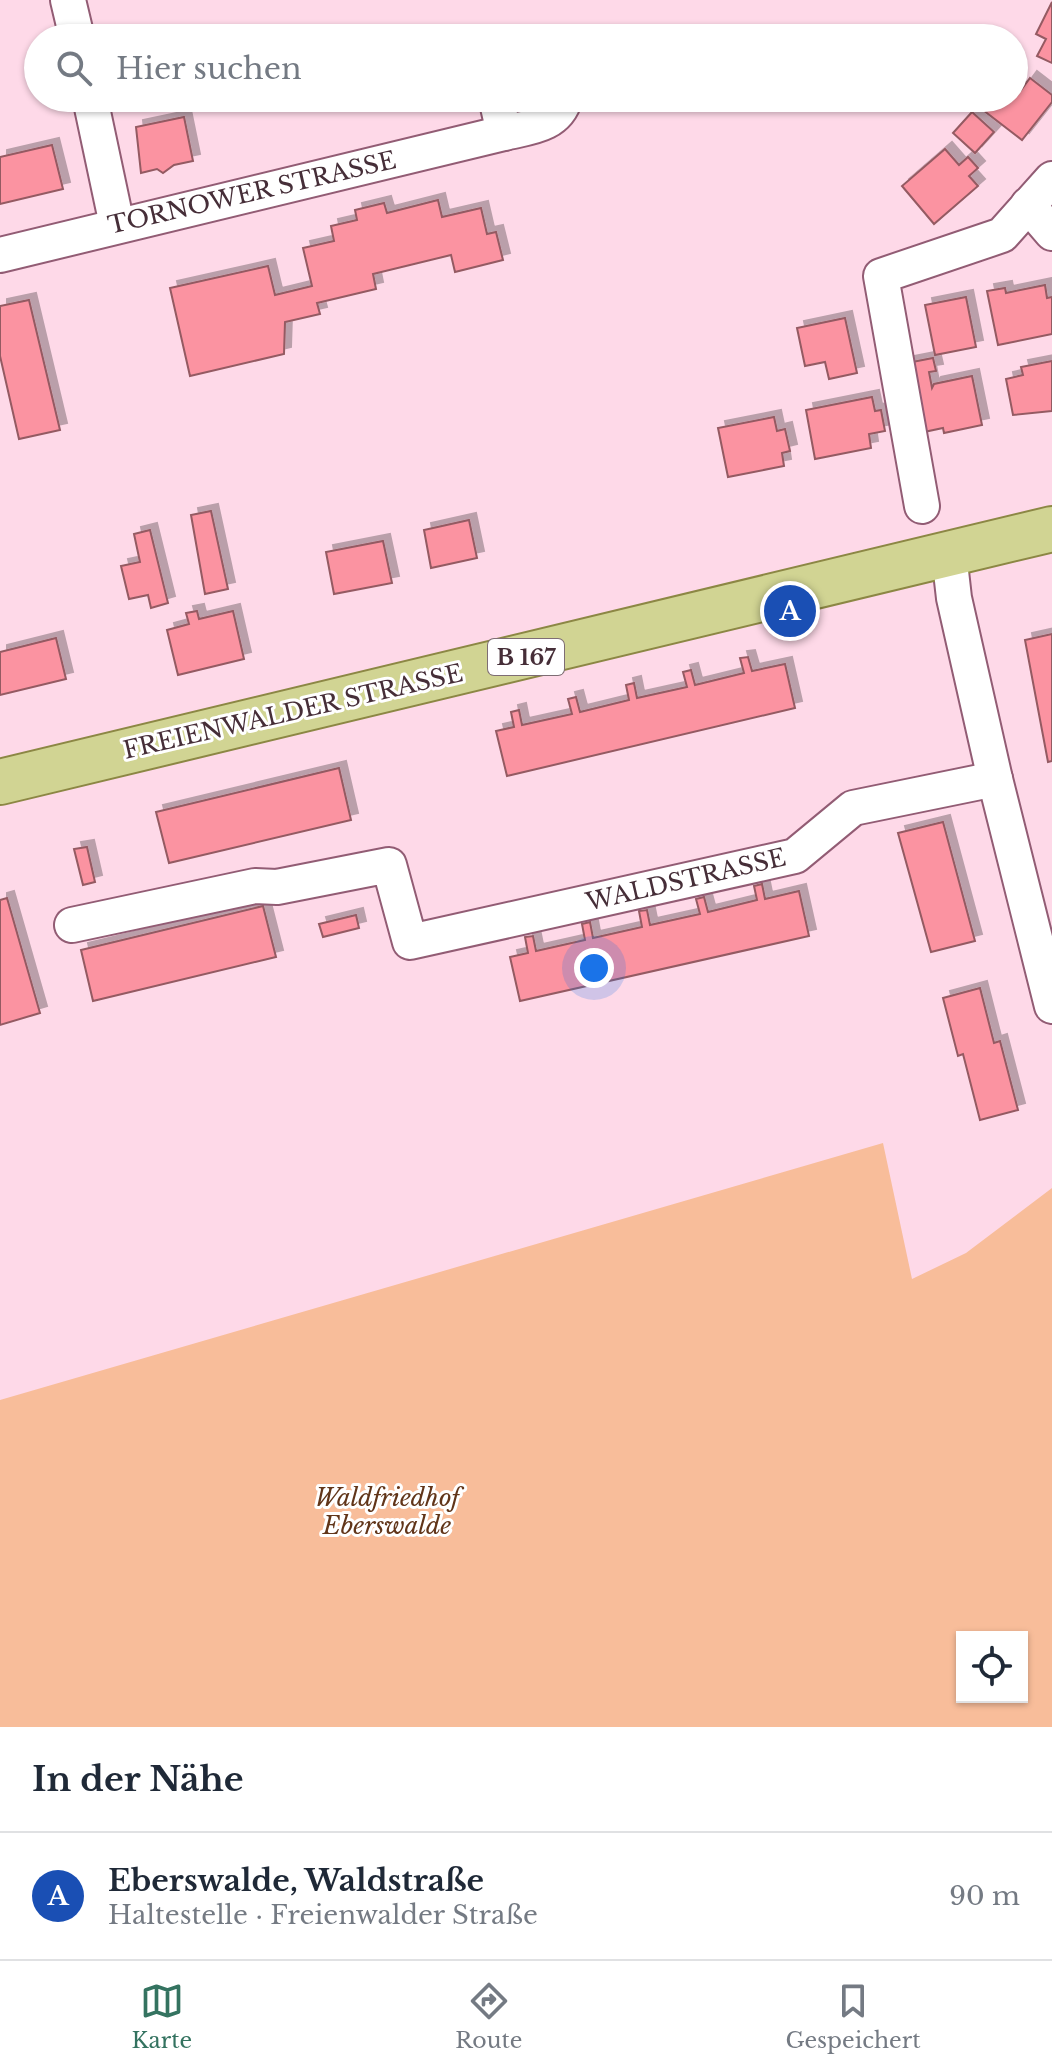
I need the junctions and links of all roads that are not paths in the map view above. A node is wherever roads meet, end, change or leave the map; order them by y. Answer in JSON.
{"nodes":[{"id":1,"x":68,"y":0,"type":"edge"},
{"id":2,"x":74,"y":24,"type":"edge"},
{"id":3,"x":93,"y":112,"type":"edge"},
{"id":4,"x":499,"y":112,"type":"edge"},
{"id":5,"x":558,"y":112,"type":"edge"},
{"id":6,"x":504,"y":133,"type":"junction"},
{"id":7,"x":1052,"y":179,"type":"edge"},
{"id":8,"x":1028,"y":205,"type":"junction"},
{"id":9,"x":117,"y":225,"type":"junction"},
{"id":10,"x":1052,"y":233,"type":"edge"},
{"id":11,"x":0,"y":255,"type":"edge"},
{"id":12,"x":922,"y":506,"type":"dead end"},
{"id":13,"x":1052,"y":529,"type":"edge"},
{"id":14,"x":949,"y":554,"type":"junction"},
{"id":15,"x":995,"y":779,"type":"junction"},
{"id":16,"x":0,"y":782,"type":"edge"},
{"id":17,"x":72,"y":925,"type":"dead end"},
{"id":18,"x":1052,"y":1006,"type":"edge"}],
"edges":[{"from":1,"to":2,"type":"street"},
{"from":3,"to":9,"type":"street"},
{"from":4,"to":6,"type":"street"},
{"from":5,"to":6,"type":"street","name":"TORNOWER STRASSE"},
{"from":6,"to":9,"type":"street","name":"TORNOWER STRASSE"},
{"from":7,"to":8,"type":"street"},
{"from":8,"to":10,"type":"street"},
{"from":8,"to":12,"type":"street"},
{"from":9,"to":11,"type":"street","name":"TORNOWER STRASSE"},
{"from":13,"to":14,"type":"main road","name":"FREIENWALDER STRASSE","number":"B 167"},
{"from":14,"to":15,"type":"street"},
{"from":14,"to":16,"type":"main road","name":"FREIENWALDER STRASSE","number":"B 167"},
{"from":15,"to":17,"type":"street","name":"WALDSTRASSE"},
{"from":15,"to":18,"type":"street"}]}
